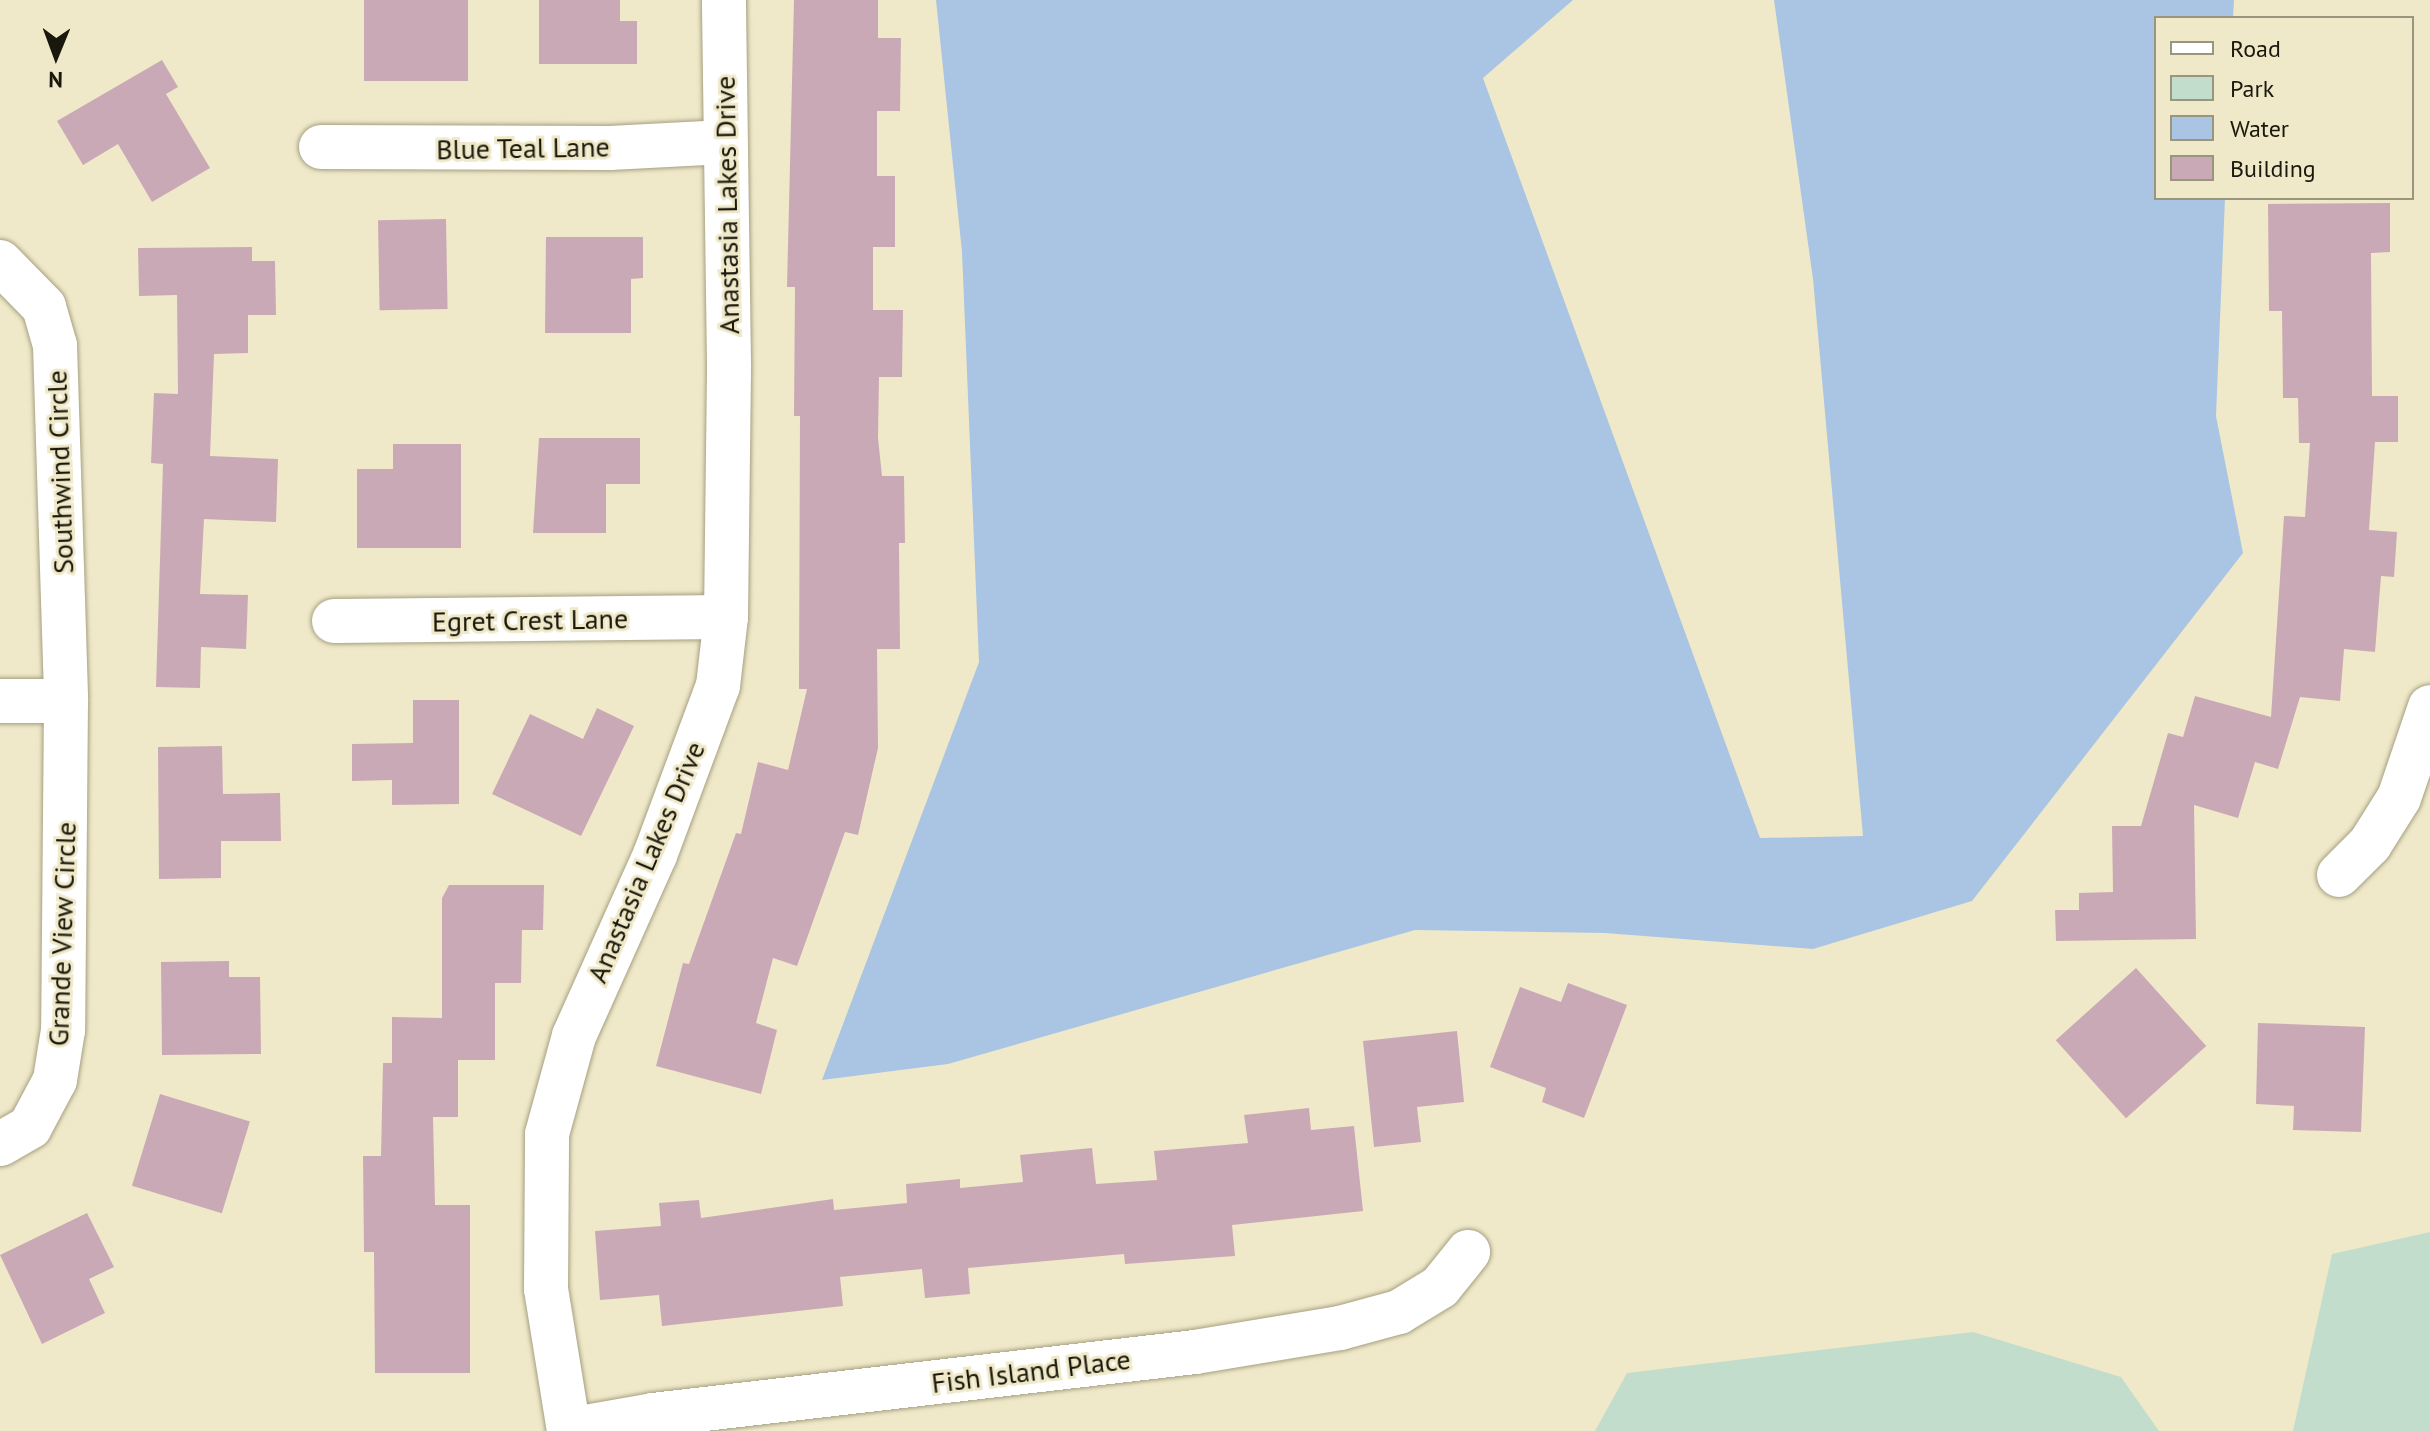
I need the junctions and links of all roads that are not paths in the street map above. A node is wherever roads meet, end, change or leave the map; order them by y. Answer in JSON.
{"nodes":[{"id":1,"x":724,"y":0,"type":"edge"},
{"id":2,"x":725,"y":142,"type":"junction"},
{"id":3,"x":321,"y":147,"type":"dead end"},
{"id":4,"x":0,"y":262,"type":"edge"},
{"id":5,"x":726,"y":617,"type":"junction"},
{"id":6,"x":334,"y":621,"type":"dead end"},
{"id":7,"x":0,"y":701,"type":"edge"},
{"id":8,"x":66,"y":701,"type":"junction"},
{"id":9,"x":2430,"y":707,"type":"edge"},
{"id":10,"x":2339,"y":875,"type":"dead end"},
{"id":11,"x":0,"y":1144,"type":"edge"},
{"id":12,"x":1468,"y":1252,"type":"dead end"},
{"id":13,"x":569,"y":1430,"type":"edge"}],
"edges":[{"from":1,"to":2,"type":"street","name":"Anastasia Lakes Drive"},
{"from":2,"to":3,"type":"street","name":"Blue Teal Lane"},
{"from":2,"to":5,"type":"street","name":"Anastasia Lakes Drive"},
{"from":4,"to":8,"type":"street","name":"Southwind Circle"},
{"from":5,"to":6,"type":"street","name":"Egret Crest Lane"},
{"from":5,"to":13,"type":"street","name":"Anastasia Lakes Drive"},
{"from":7,"to":8,"type":"street"},
{"from":8,"to":11,"type":"street","name":"Grande View Circle"},
{"from":9,"to":10,"type":"street"},
{"from":12,"to":13,"type":"street","name":"Fish Island Place"}]}
